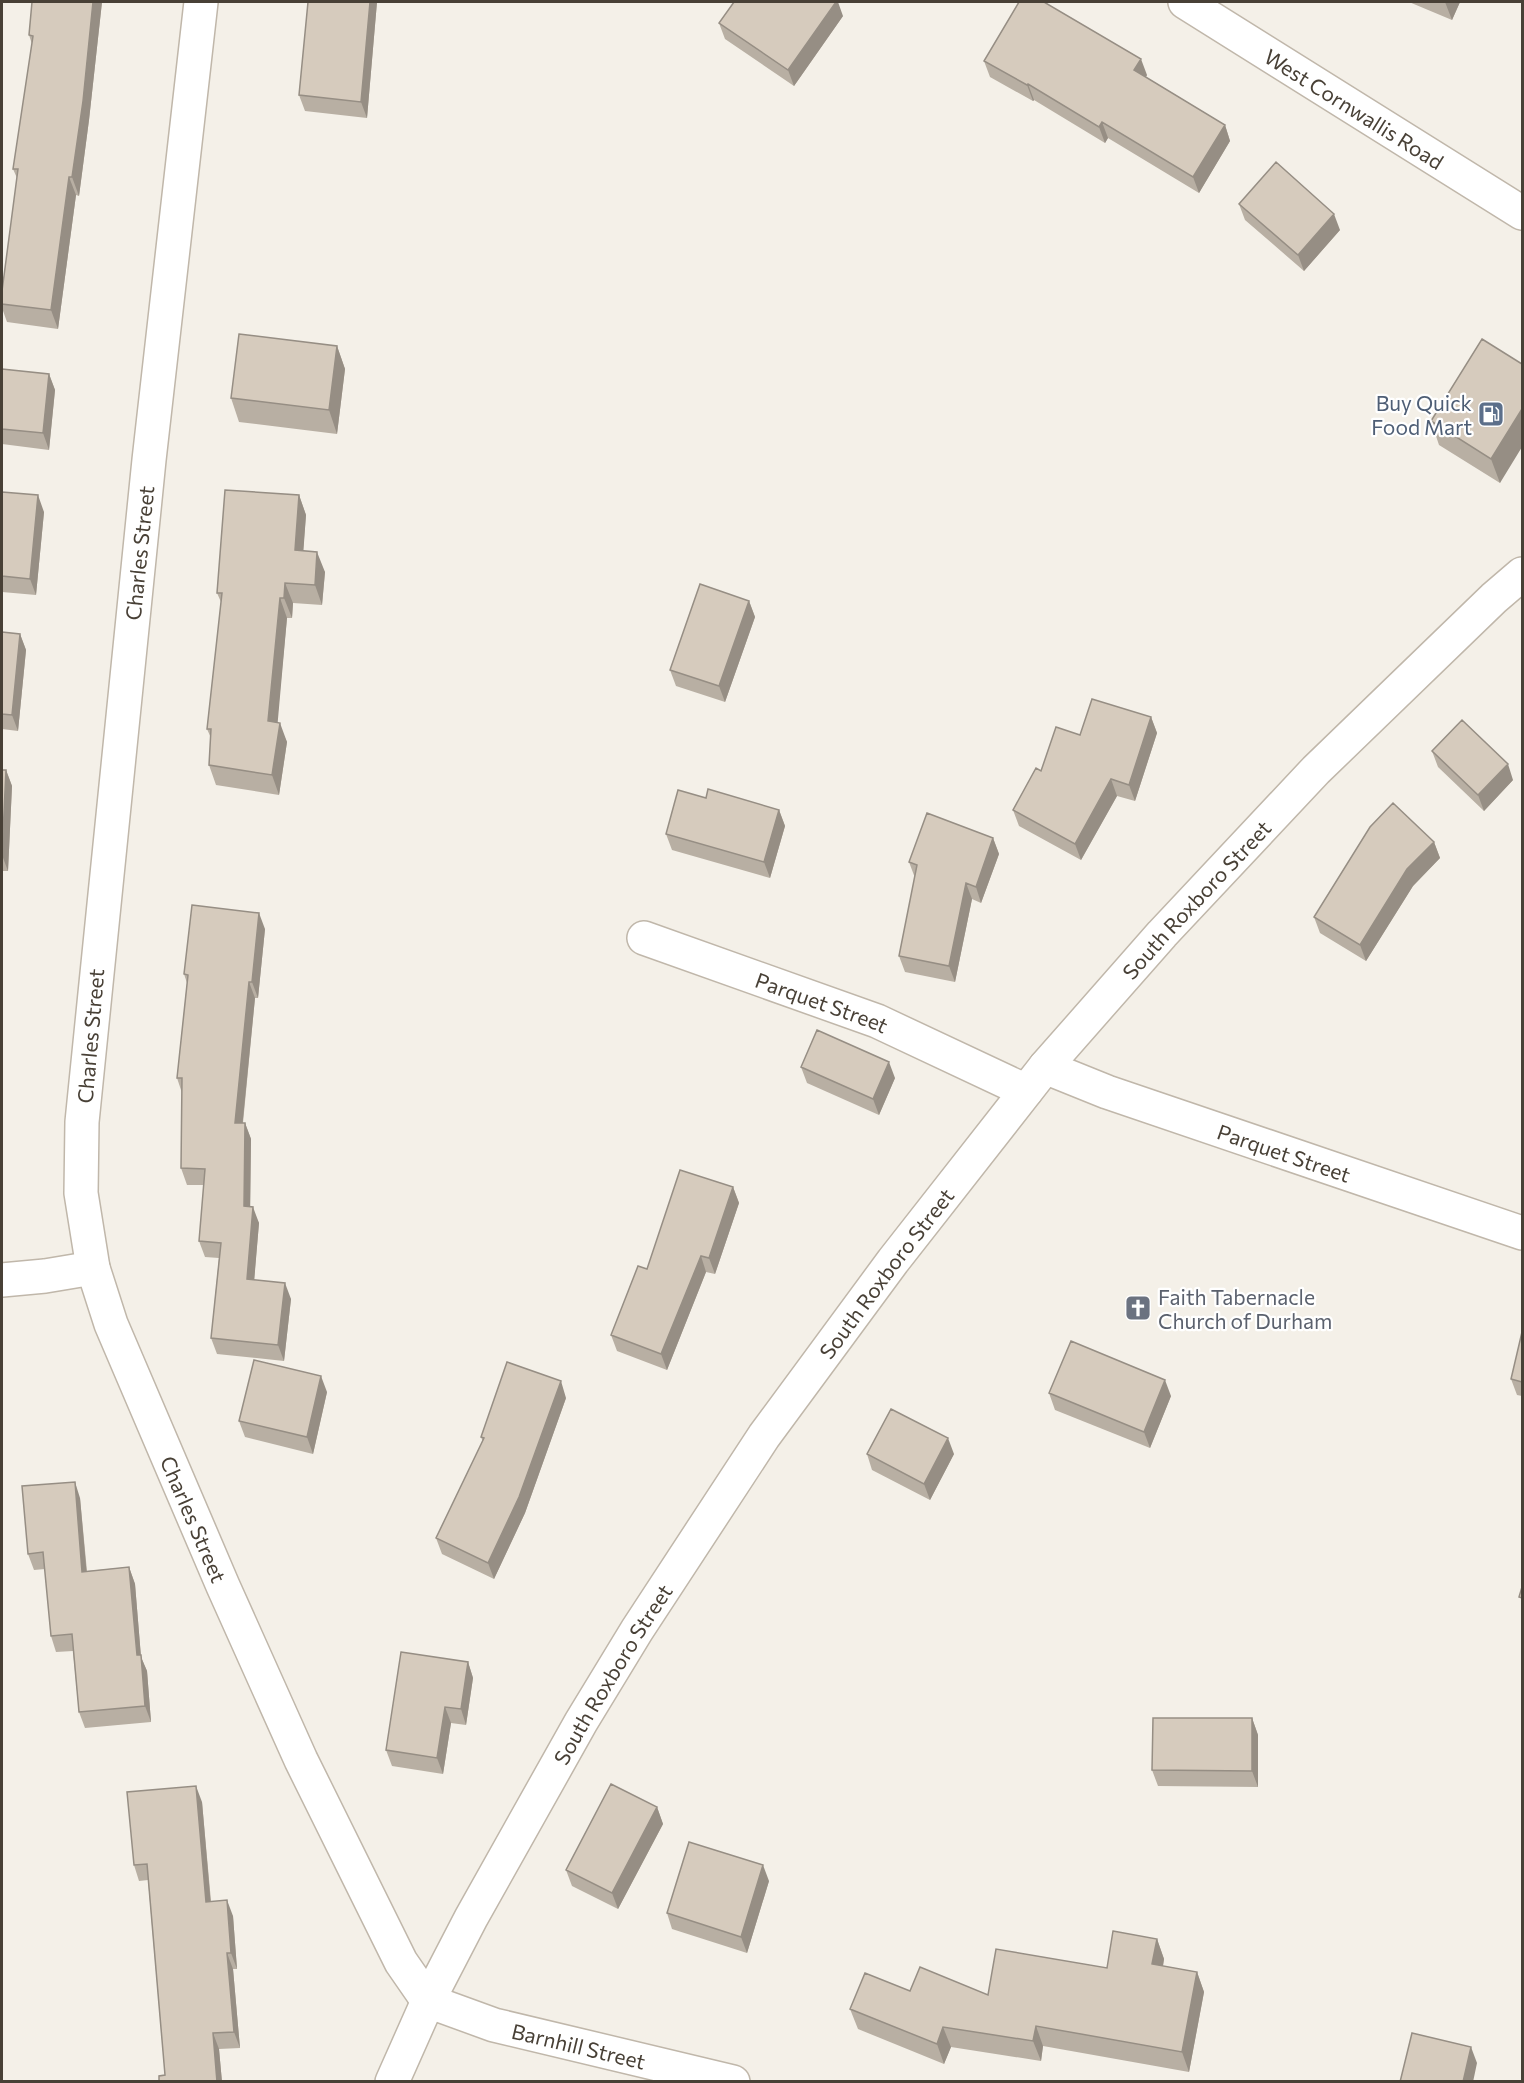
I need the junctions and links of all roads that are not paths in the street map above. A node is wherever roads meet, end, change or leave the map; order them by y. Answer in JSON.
{"nodes":[{"id":1,"x":201,"y":2,"type":"edge"},
{"id":2,"x":1185,"y":2,"type":"edge"},
{"id":3,"x":1522,"y":213,"type":"edge"},
{"id":4,"x":1522,"y":574,"type":"edge"},
{"id":5,"x":644,"y":938,"type":"dead end"},
{"id":6,"x":1036,"y":1079,"type":"junction"},
{"id":7,"x":1522,"y":1233,"type":"edge"},
{"id":8,"x":93,"y":1268,"type":"junction"},
{"id":9,"x":2,"y":1280,"type":"edge"},
{"id":10,"x":428,"y":2001,"type":"junction"},
{"id":11,"x":392,"y":2082,"type":"edge"},
{"id":12,"x":733,"y":2082,"type":"edge"}],
"edges":[{"from":1,"to":8,"type":"street","name":"Charles Street"},
{"from":2,"to":3,"type":"street","name":"West Cornwallis Road"},
{"from":4,"to":6,"type":"street","name":"South Roxboro Street"},
{"from":5,"to":6,"type":"street","name":"Parquet Street"},
{"from":6,"to":7,"type":"street","name":"Parquet Street"},
{"from":6,"to":10,"type":"street","name":"South Roxboro Street"},
{"from":8,"to":9,"type":"street"},
{"from":8,"to":10,"type":"street","name":"Charles Street"},
{"from":10,"to":11,"type":"street","name":"South Roxboro Street"},
{"from":10,"to":12,"type":"street","name":"Barnhill Street"}]}
